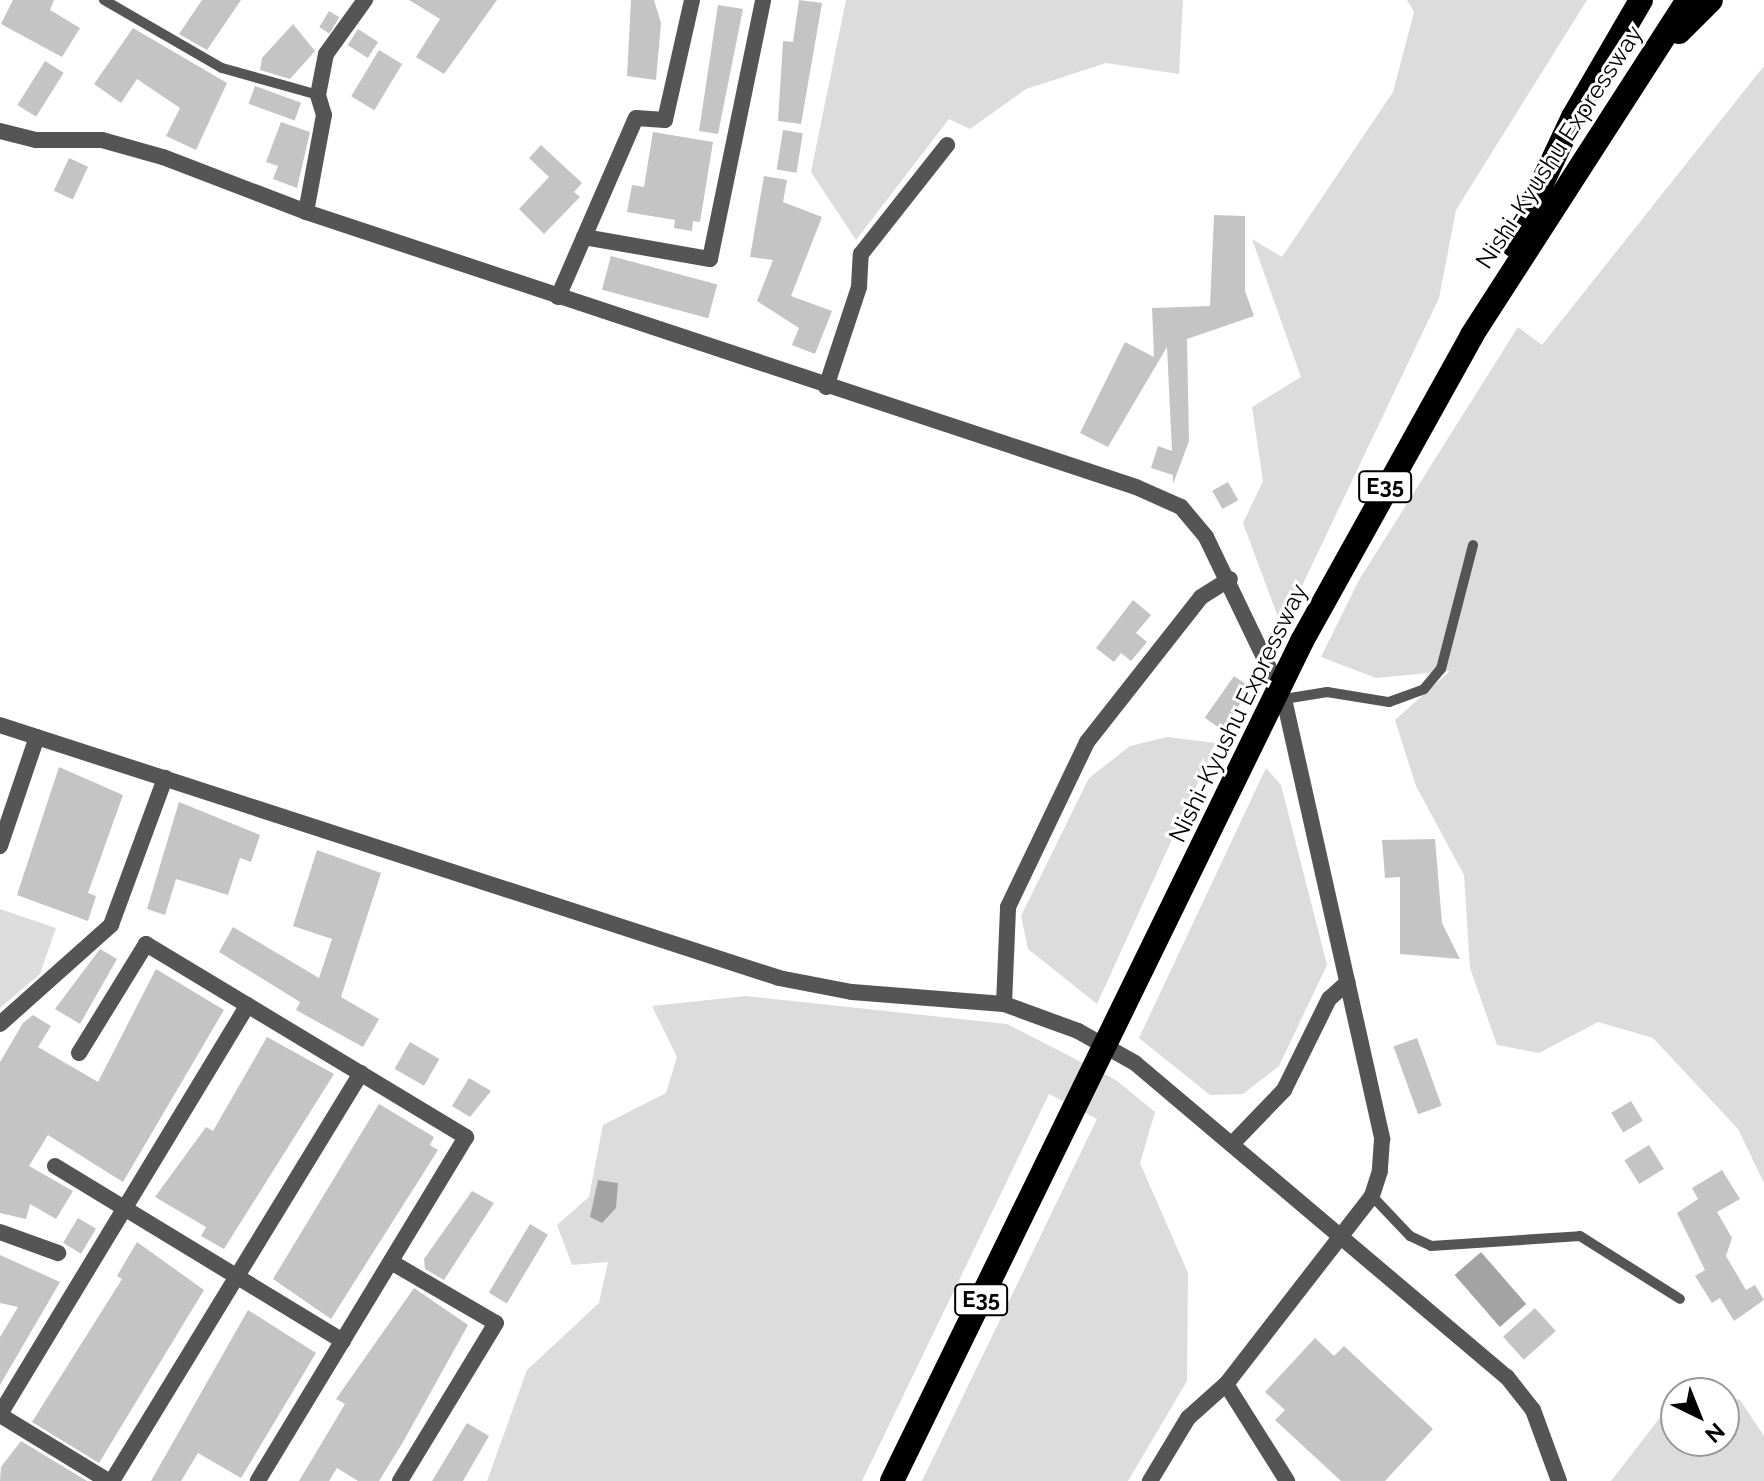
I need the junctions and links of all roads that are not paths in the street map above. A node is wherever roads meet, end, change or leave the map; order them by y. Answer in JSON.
{"nodes":[{"id":1,"x":104,"y":0,"type":"edge"},
{"id":2,"x":365,"y":0,"type":"edge"},
{"id":3,"x":692,"y":0,"type":"edge"},
{"id":4,"x":763,"y":0,"type":"edge"},
{"id":5,"x":1641,"y":0,"type":"edge"},
{"id":6,"x":1688,"y":0,"type":"edge"},
{"id":7,"x":1711,"y":0,"type":"edge"},
{"id":8,"x":1635,"y":77,"type":"junction"},
{"id":9,"x":318,"y":95,"type":"junction"},
{"id":10,"x":0,"y":131,"type":"edge"},
{"id":11,"x":947,"y":145,"type":"dead end"},
{"id":12,"x":306,"y":212,"type":"junction"},
{"id":13,"x":584,"y":237,"type":"junction"},
{"id":14,"x":558,"y":297,"type":"junction"},
{"id":15,"x":1472,"y":335,"type":"junction"},
{"id":16,"x":826,"y":387,"type":"junction"},
{"id":17,"x":1473,"y":545,"type":"dead end"},
{"id":18,"x":1230,"y":579,"type":"junction"},
{"id":19,"x":1284,"y":699,"type":"junction"},
{"id":20,"x":0,"y":725,"type":"edge"},
{"id":21,"x":37,"y":737,"type":"junction"},
{"id":22,"x":165,"y":778,"type":"junction"},
{"id":23,"x":0,"y":846,"type":"edge"},
{"id":24,"x":1348,"y":982,"type":"junction"},
{"id":25,"x":1004,"y":1004,"type":"junction"},
{"id":26,"x":248,"y":1005,"type":"junction"},
{"id":27,"x":0,"y":1024,"type":"edge"},
{"id":28,"x":79,"y":1053,"type":"dead end"},
{"id":29,"x":361,"y":1073,"type":"junction"},
{"id":30,"x":1233,"y":1143,"type":"junction"},
{"id":31,"x":55,"y":1166,"type":"dead end"},
{"id":32,"x":1372,"y":1196,"type":"junction"},
{"id":33,"x":125,"y":1209,"type":"junction"},
{"id":34,"x":0,"y":1232,"type":"edge"},
{"id":35,"x":1342,"y":1235,"type":"junction"},
{"id":36,"x":58,"y":1253,"type":"dead end"},
{"id":37,"x":391,"y":1262,"type":"junction"},
{"id":38,"x":237,"y":1277,"type":"junction"},
{"id":39,"x":1680,"y":1299,"type":"dead end"},
{"id":40,"x":343,"y":1341,"type":"junction"},
{"id":41,"x":1226,"y":1384,"type":"junction"},
{"id":42,"x":0,"y":1414,"type":"edge"},
{"id":43,"x":110,"y":1481,"type":"edge"},
{"id":44,"x":258,"y":1481,"type":"edge"},
{"id":45,"x":400,"y":1481,"type":"edge"},
{"id":46,"x":892,"y":1481,"type":"edge"},
{"id":47,"x":1150,"y":1481,"type":"edge"},
{"id":48,"x":1287,"y":1481,"type":"edge"},
{"id":49,"x":1559,"y":1481,"type":"edge"}],
"edges":[{"from":1,"to":9,"type":"lane"},
{"from":2,"to":9,"type":"street"},
{"from":3,"to":13,"type":"street"},
{"from":4,"to":13,"type":"street"},
{"from":5,"to":15,"type":"highway"},
{"from":6,"to":8,"type":"highway","name":"Nishi-Kyushu Expressway","number":"E35"},
{"from":7,"to":8,"type":"highway"},
{"from":8,"to":15,"type":"highway","name":"Nishi-Kyushu Expressway","number":"E35"},
{"from":9,"to":12,"type":"street"},
{"from":10,"to":12,"type":"street"},
{"from":11,"to":16,"type":"street"},
{"from":12,"to":14,"type":"street"},
{"from":13,"to":14,"type":"street"},
{"from":14,"to":16,"type":"street"},
{"from":15,"to":46,"type":"highway","name":"Nishi-Kyushu Expressway","number":"E35"},
{"from":16,"to":18,"type":"street"},
{"from":17,"to":19,"type":"lane"},
{"from":18,"to":19,"type":"street"},
{"from":18,"to":25,"type":"street"},
{"from":19,"to":24,"type":"street"},
{"from":20,"to":21,"type":"street"},
{"from":21,"to":22,"type":"street"},
{"from":21,"to":23,"type":"street"},
{"from":22,"to":25,"type":"street"},
{"from":22,"to":27,"type":"street"},
{"from":24,"to":30,"type":"street"},
{"from":24,"to":32,"type":"street"},
{"from":25,"to":30,"type":"street"},
{"from":26,"to":28,"type":"street"},
{"from":26,"to":29,"type":"street"},
{"from":26,"to":33,"type":"street"},
{"from":29,"to":37,"type":"street"},
{"from":29,"to":38,"type":"street"},
{"from":30,"to":35,"type":"street"},
{"from":31,"to":33,"type":"street"},
{"from":32,"to":35,"type":"street"},
{"from":32,"to":39,"type":"lane"},
{"from":33,"to":38,"type":"street"},
{"from":33,"to":42,"type":"street"},
{"from":34,"to":36,"type":"street"},
{"from":35,"to":41,"type":"street"},
{"from":35,"to":49,"type":"street"},
{"from":37,"to":40,"type":"street"},
{"from":37,"to":45,"type":"street"},
{"from":38,"to":40,"type":"street"},
{"from":38,"to":43,"type":"street"},
{"from":40,"to":44,"type":"street"},
{"from":41,"to":47,"type":"street"},
{"from":41,"to":48,"type":"street"},
{"from":42,"to":43,"type":"street"}]}
